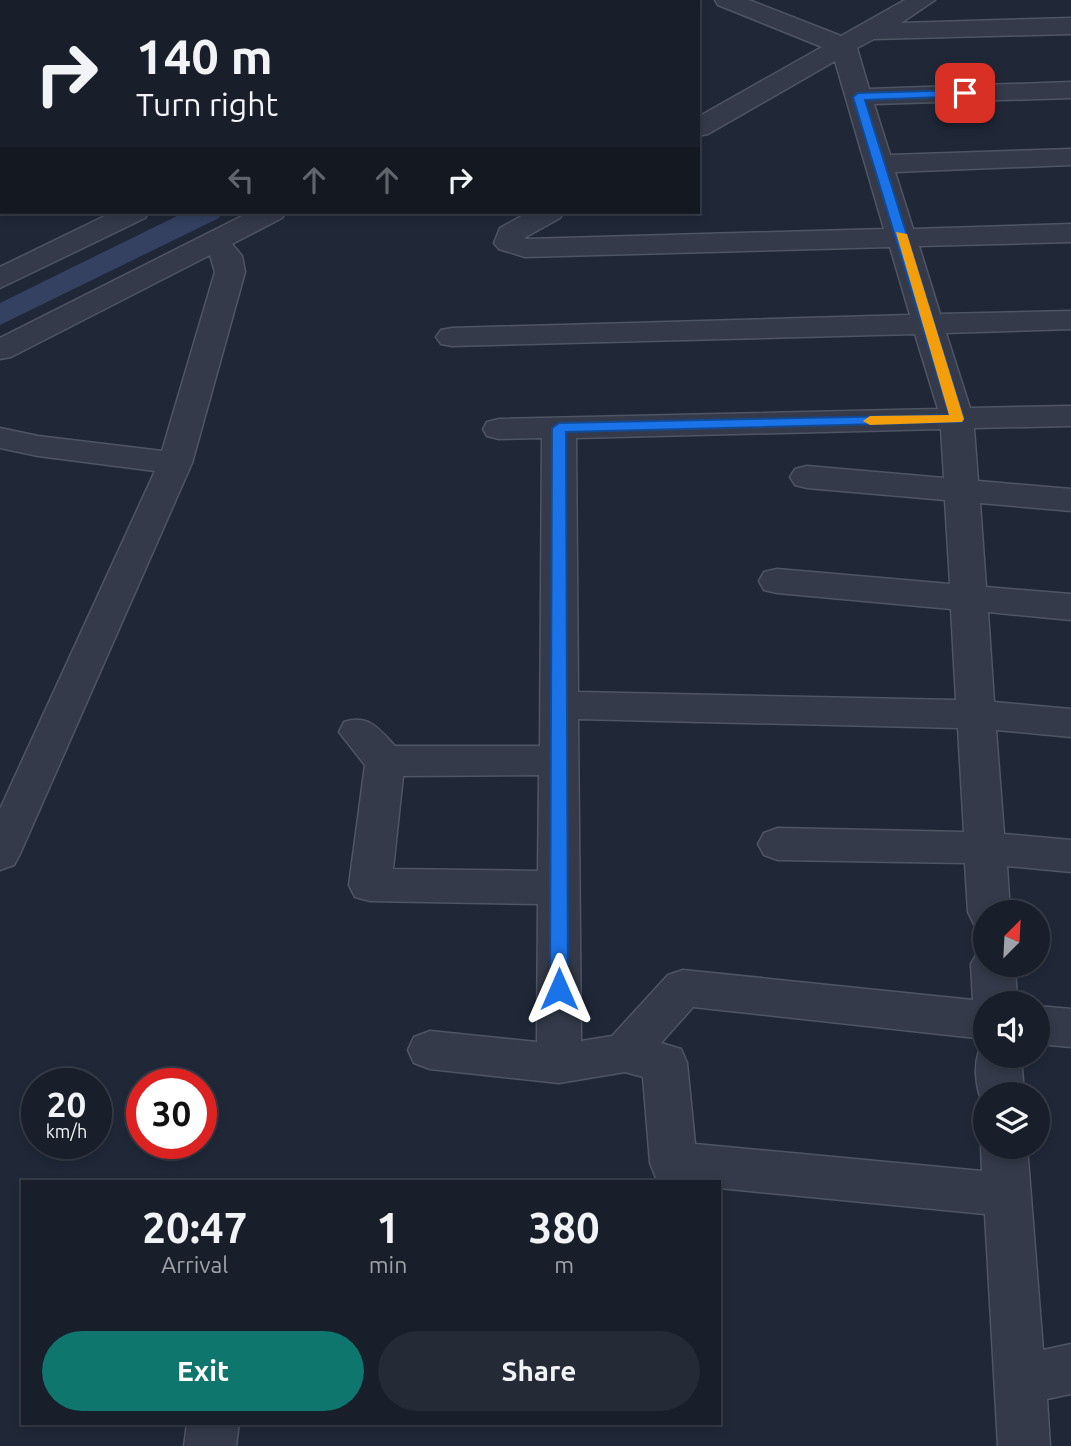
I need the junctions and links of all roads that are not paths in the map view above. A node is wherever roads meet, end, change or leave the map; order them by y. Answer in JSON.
{"nodes":[{"id":1,"x":727,"y":0,"type":"edge"},
{"id":2,"x":923,"y":0,"type":"edge"},
{"id":3,"x":1059,"y":0,"type":"edge"},
{"id":4,"x":1071,"y":11,"type":"edge"},
{"id":5,"x":1071,"y":26,"type":"edge"},
{"id":6,"x":856,"y":39,"type":"junction"},
{"id":7,"x":1071,"y":90,"type":"edge"},
{"id":8,"x":858,"y":97,"type":"junction"},
{"id":9,"x":700,"y":127,"type":"edge"},
{"id":10,"x":1071,"y":158,"type":"edge"},
{"id":11,"x":879,"y":163,"type":"junction"},
{"id":12,"x":131,"y":214,"type":"edge"},
{"id":13,"x":268,"y":214,"type":"edge"},
{"id":14,"x":546,"y":214,"type":"edge"},
{"id":15,"x":1071,"y":233,"type":"edge"},
{"id":16,"x":902,"y":239,"type":"junction"},
{"id":17,"x":213,"y":240,"type":"junction"},
{"id":18,"x":0,"y":278,"type":"edge"},
{"id":19,"x":1071,"y":320,"type":"edge"},
{"id":20,"x":928,"y":325,"type":"junction"},
{"id":21,"x":452,"y":337,"type":"dead end"},
{"id":22,"x":0,"y":350,"type":"edge"},
{"id":23,"x":1071,"y":416,"type":"edge"},
{"id":24,"x":957,"y":419,"type":"junction"},
{"id":25,"x":559,"y":428,"type":"junction"},
{"id":26,"x":499,"y":429,"type":"dead end"},
{"id":27,"x":0,"y":438,"type":"edge"},
{"id":28,"x":174,"y":463,"type":"junction"},
{"id":29,"x":807,"y":477,"type":"dead end"},
{"id":30,"x":962,"y":491,"type":"junction"},
{"id":31,"x":1071,"y":500,"type":"edge"},
{"id":32,"x":777,"y":581,"type":"dead end"},
{"id":33,"x":969,"y":598,"type":"junction"},
{"id":34,"x":1071,"y":607,"type":"edge"},
{"id":35,"x":559,"y":705,"type":"junction"},
{"id":36,"x":976,"y":714,"type":"junction"},
{"id":37,"x":1071,"y":723,"type":"edge"},
{"id":38,"x":559,"y":760,"type":"junction"},
{"id":39,"x":778,"y":844,"type":"dead end"},
{"id":40,"x":985,"y":848,"type":"junction"},
{"id":41,"x":0,"y":854,"type":"edge"},
{"id":42,"x":1071,"y":856,"type":"edge"},
{"id":43,"x":559,"y":888,"type":"junction"},
{"id":44,"x":988,"y":900,"type":"edge"},
{"id":45,"x":973,"y":1019,"type":"edge"},
{"id":46,"x":1050,"y":1026,"type":"edge"},
{"id":47,"x":1071,"y":1028,"type":"edge"},
{"id":48,"x":430,"y":1050,"type":"dead end"},
{"id":49,"x":625,"y":1053,"type":"junction"},
{"id":50,"x":559,"y":1064,"type":"junction"},
{"id":51,"x":1005,"y":1159,"type":"edge"},
{"id":52,"x":1007,"y":1195,"type":"junction"},
{"id":53,"x":1071,"y":1369,"type":"edge"},
{"id":54,"x":1020,"y":1380,"type":"junction"},
{"id":55,"x":213,"y":1425,"type":"edge"},
{"id":56,"x":210,"y":1446,"type":"edge"},
{"id":57,"x":1024,"y":1446,"type":"edge"}],
"edges":[{"from":1,"to":6,"type":"street"},
{"from":2,"to":6,"type":"street"},
{"from":3,"to":4,"type":"street"},
{"from":5,"to":6,"type":"street"},
{"from":6,"to":8,"type":"street"},
{"from":6,"to":9,"type":"street"},
{"from":7,"to":8,"type":"street"},
{"from":8,"to":11,"type":"street"},
{"from":10,"to":11,"type":"street"},
{"from":11,"to":16,"type":"street"},
{"from":12,"to":18,"type":"street"},
{"from":13,"to":17,"type":"street"},
{"from":14,"to":16,"type":"street"},
{"from":15,"to":16,"type":"street"},
{"from":16,"to":20,"type":"street"},
{"from":17,"to":22,"type":"street"},
{"from":17,"to":28,"type":"street"},
{"from":19,"to":20,"type":"street"},
{"from":20,"to":21,"type":"street"},
{"from":20,"to":24,"type":"street"},
{"from":23,"to":24,"type":"street"},
{"from":24,"to":25,"type":"street"},
{"from":24,"to":30,"type":"street"},
{"from":25,"to":26,"type":"street"},
{"from":25,"to":35,"type":"street"},
{"from":27,"to":28,"type":"street"},
{"from":28,"to":41,"type":"street"},
{"from":29,"to":30,"type":"street"},
{"from":30,"to":31,"type":"street"},
{"from":30,"to":33,"type":"street"},
{"from":32,"to":33,"type":"street"},
{"from":33,"to":34,"type":"street"},
{"from":33,"to":36,"type":"street"},
{"from":35,"to":36,"type":"street"},
{"from":35,"to":38,"type":"street"},
{"from":36,"to":37,"type":"street"},
{"from":36,"to":40,"type":"street"},
{"from":38,"to":43,"type":"street"},
{"from":38,"to":43,"type":"street"},
{"from":39,"to":40,"type":"street"},
{"from":40,"to":42,"type":"street"},
{"from":40,"to":44,"type":"street"},
{"from":43,"to":50,"type":"street"},
{"from":45,"to":49,"type":"street"},
{"from":46,"to":47,"type":"street"},
{"from":48,"to":50,"type":"street"},
{"from":49,"to":50,"type":"street"},
{"from":49,"to":52,"type":"street"},
{"from":51,"to":52,"type":"street"},
{"from":52,"to":54,"type":"street"},
{"from":53,"to":54,"type":"street"},
{"from":54,"to":57,"type":"street"},
{"from":55,"to":56,"type":"street"}]}
